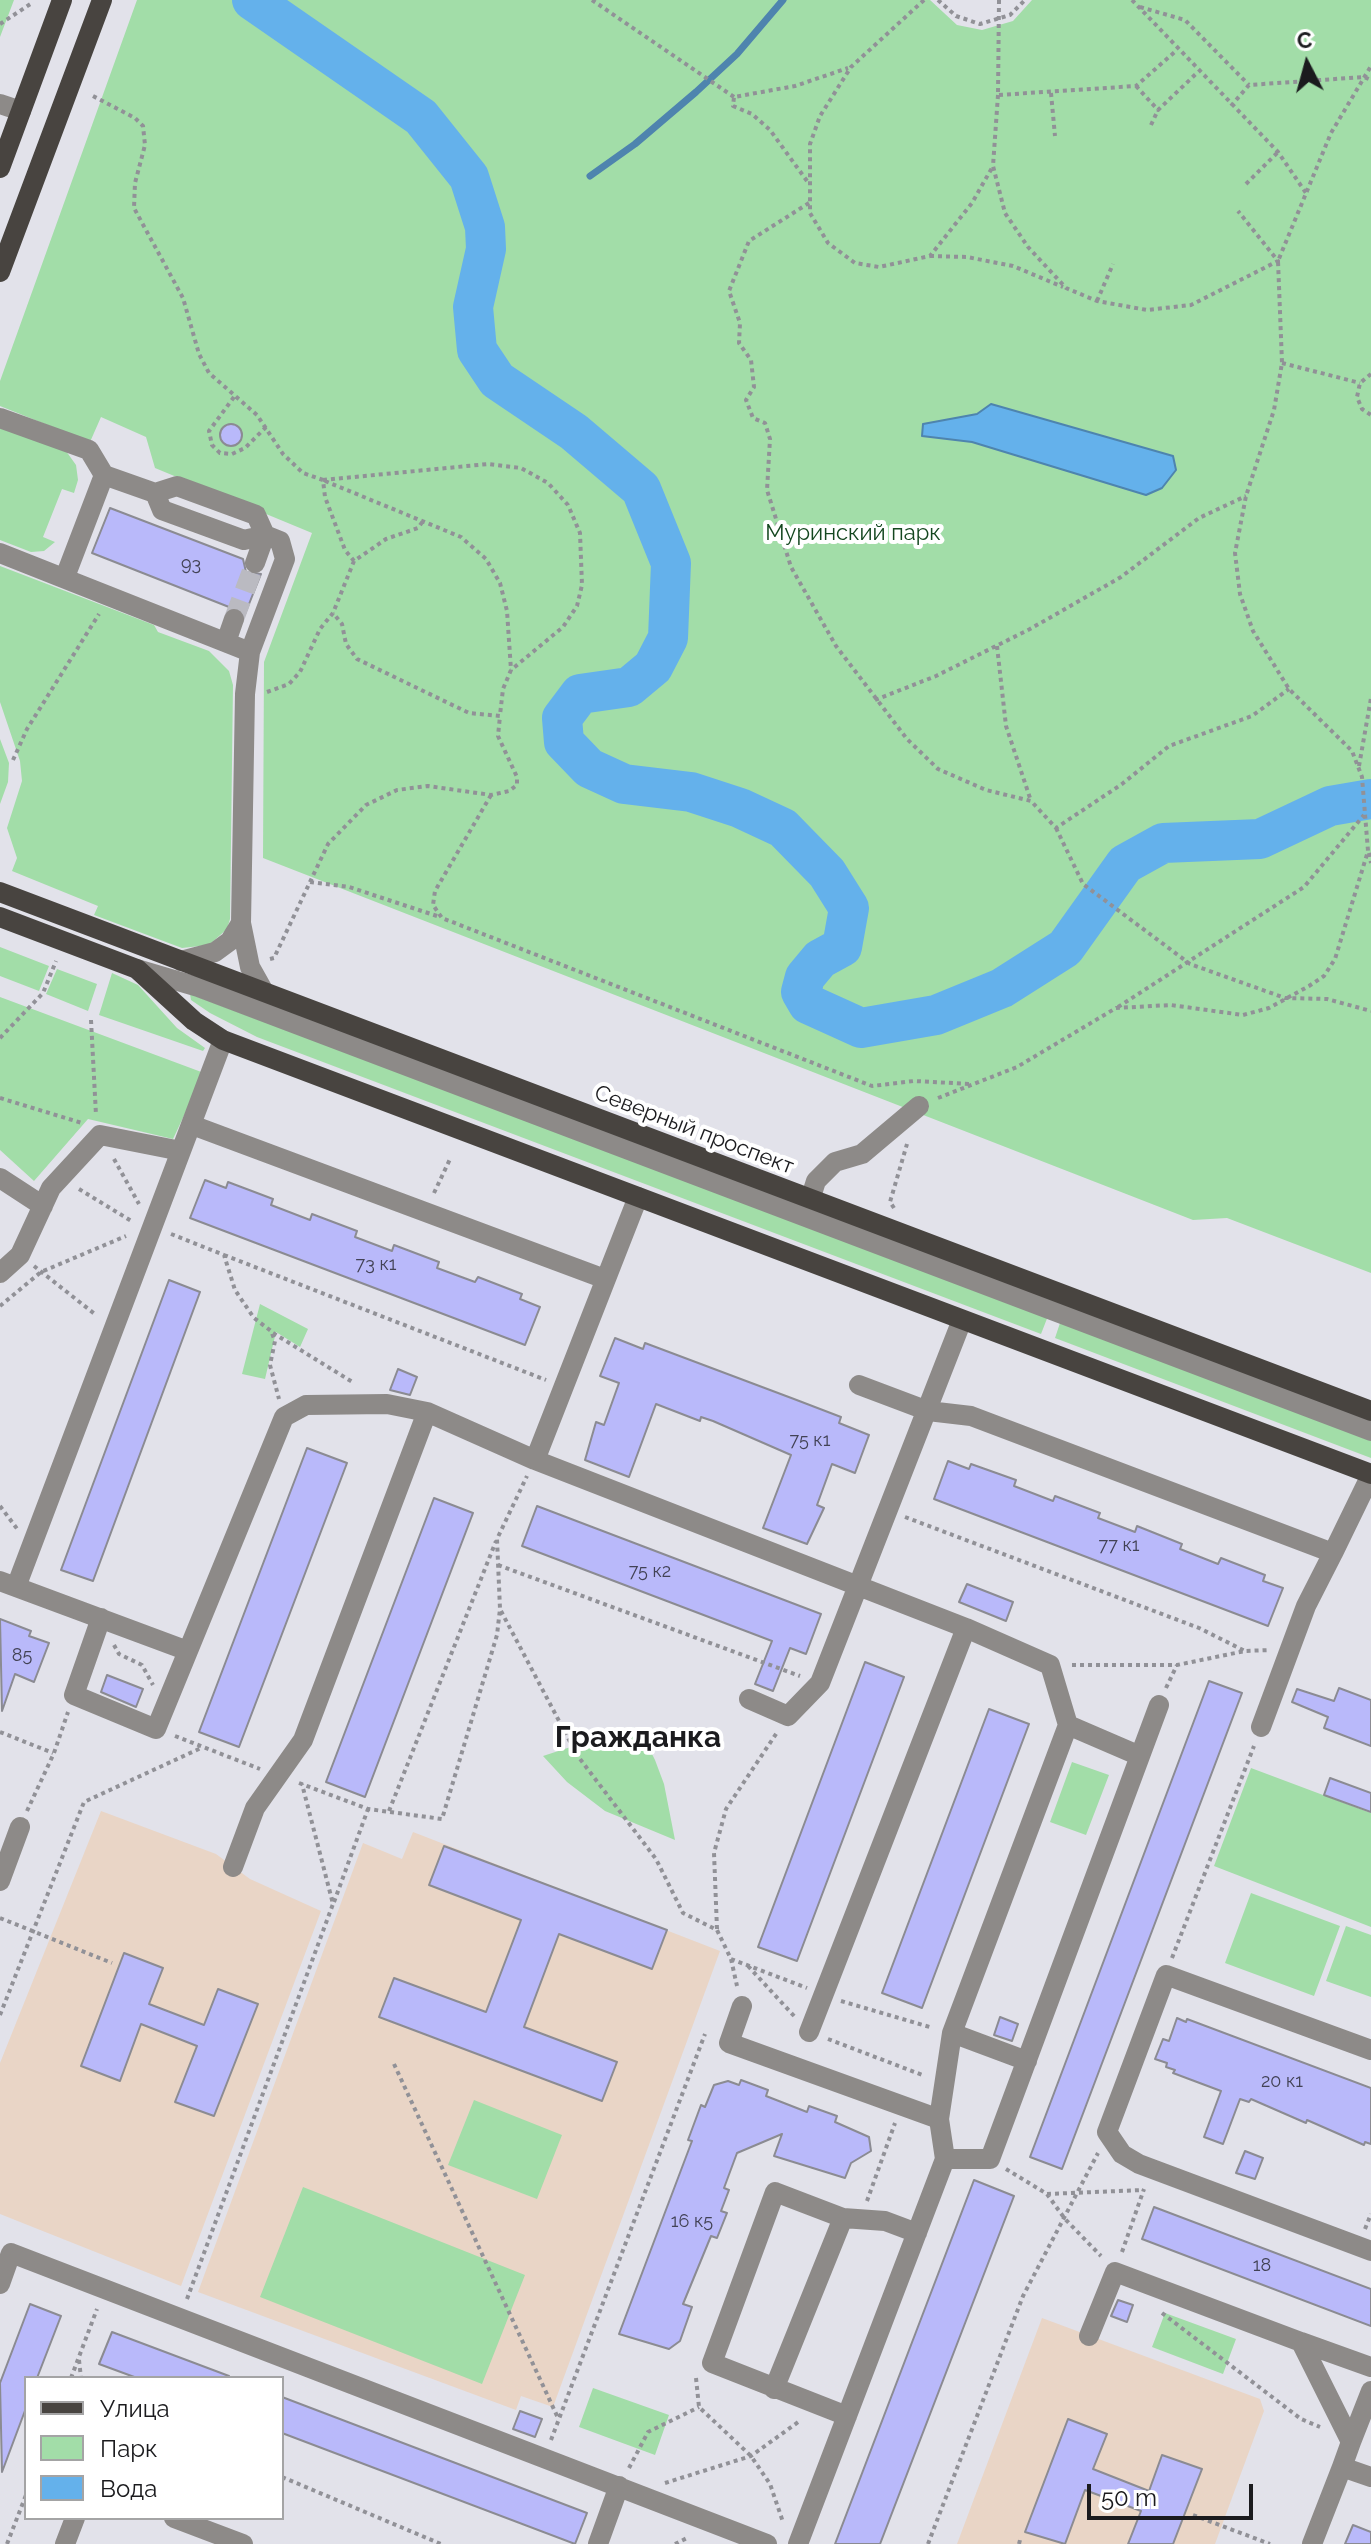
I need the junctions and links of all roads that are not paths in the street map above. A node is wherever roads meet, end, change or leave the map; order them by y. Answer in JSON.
{"nodes":[{"id":1,"x":62,"y":0,"type":"edge"},
{"id":2,"x":102,"y":0,"type":"edge"},
{"id":3,"x":0,"y":104,"type":"edge"},
{"id":4,"x":21,"y":111,"type":"junction"},
{"id":5,"x":0,"y":168,"type":"edge"},
{"id":6,"x":0,"y":272,"type":"edge"},
{"id":7,"x":0,"y":418,"type":"edge"},
{"id":8,"x":104,"y":475,"type":"junction"},
{"id":9,"x":155,"y":493,"type":"junction"},
{"id":10,"x":265,"y":535,"type":"junction"},
{"id":11,"x":0,"y":553,"type":"edge"},
{"id":12,"x":255,"y":563,"type":"tunnel mouth"},
{"id":13,"x":65,"y":577,"type":"junction"},
{"id":14,"x":234,"y":619,"type":"tunnel mouth"},
{"id":15,"x":226,"y":642,"type":"junction"},
{"id":16,"x":250,"y":652,"type":"junction"},
{"id":17,"x":0,"y":892,"type":"edge"},
{"id":18,"x":0,"y":917,"type":"edge"},
{"id":19,"x":241,"y":923,"type":"junction"},
{"id":20,"x":181,"y":961,"type":"junction"},
{"id":21,"x":137,"y":969,"type":"junction"},
{"id":22,"x":264,"y":992,"type":"junction"},
{"id":23,"x":223,"y":1040,"type":"junction"},
{"id":24,"x":919,"y":1106,"type":"road end"},
{"id":25,"x":192,"y":1125,"type":"junction"},
{"id":26,"x":181,"y":1151,"type":"junction"},
{"id":27,"x":0,"y":1178,"type":"edge"},
{"id":28,"x":638,"y":1197,"type":"junction"},
{"id":29,"x":810,"y":1200,"type":"junction"},
{"id":30,"x":43,"y":1206,"type":"junction"},
{"id":31,"x":0,"y":1273,"type":"edge"},
{"id":32,"x":605,"y":1279,"type":"junction"},
{"id":33,"x":962,"y":1320,"type":"junction"},
{"id":34,"x":859,"y":1385,"type":"dead end"},
{"id":35,"x":928,"y":1411,"type":"junction"},
{"id":36,"x":1371,"y":1411,"type":"edge"},
{"id":37,"x":427,"y":1412,"type":"junction"},
{"id":38,"x":1371,"y":1431,"type":"edge"},
{"id":39,"x":535,"y":1460,"type":"junction"},
{"id":40,"x":1371,"y":1475,"type":"edge"},
{"id":41,"x":1333,"y":1553,"type":"junction"},
{"id":42,"x":8,"y":1584,"type":"edge"},
{"id":43,"x":859,"y":1587,"type":"junction"},
{"id":44,"x":101,"y":1618,"type":"junction"},
{"id":45,"x":966,"y":1628,"type":"junction"},
{"id":46,"x":188,"y":1651,"type":"junction"},
{"id":47,"x":749,"y":1699,"type":"dead end"},
{"id":48,"x":1159,"y":1705,"type":"dead end"},
{"id":49,"x":1068,"y":1725,"type":"junction"},
{"id":50,"x":1261,"y":1727,"type":"road end"},
{"id":51,"x":1140,"y":1756,"type":"junction"},
{"id":52,"x":20,"y":1827,"type":"road end"},
{"id":53,"x":233,"y":1867,"type":"dead end"},
{"id":54,"x":0,"y":1881,"type":"edge"},
{"id":55,"x":742,"y":2006,"type":"road end"},
{"id":56,"x":809,"y":2032,"type":"road end"},
{"id":57,"x":952,"y":2033,"type":"junction"},
{"id":58,"x":1371,"y":2050,"type":"edge"},
{"id":59,"x":1027,"y":2061,"type":"junction"},
{"id":60,"x":939,"y":2119,"type":"junction"},
{"id":61,"x":945,"y":2159,"type":"junction"},
{"id":62,"x":852,"y":2218,"type":"junction"},
{"id":63,"x":917,"y":2233,"type":"junction"},
{"id":64,"x":5,"y":2246,"type":"edge"},
{"id":65,"x":1371,"y":2251,"type":"edge"},
{"id":66,"x":0,"y":2284,"type":"edge"},
{"id":67,"x":1089,"y":2336,"type":"dead end"},
{"id":68,"x":1301,"y":2342,"type":"junction"},
{"id":69,"x":1371,"y":2367,"type":"edge"},
{"id":70,"x":774,"y":2389,"type":"junction"},
{"id":71,"x":1371,"y":2391,"type":"edge"},
{"id":72,"x":847,"y":2416,"type":"junction"},
{"id":73,"x":1351,"y":2442,"type":"junction"},
{"id":74,"x":1342,"y":2467,"type":"junction"},
{"id":75,"x":1371,"y":2477,"type":"edge"},
{"id":76,"x":628,"y":2489,"type":"junction"},
{"id":77,"x":74,"y":2520,"type":"edge"},
{"id":78,"x":179,"y":2520,"type":"edge"},
{"id":79,"x":792,"y":2537,"type":"edge"},
{"id":80,"x":65,"y":2544,"type":"edge"},
{"id":81,"x":243,"y":2544,"type":"edge"},
{"id":82,"x":598,"y":2544,"type":"edge"},
{"id":83,"x":767,"y":2544,"type":"edge"},
{"id":84,"x":1312,"y":2544,"type":"edge"}],
"edges":[{"from":1,"to":4,"type":"main road"},
{"from":2,"to":6,"type":"main road"},
{"from":3,"to":4,"type":"street"},
{"from":4,"to":5,"type":"main road"},
{"from":7,"to":8,"type":"street"},
{"from":8,"to":9,"type":"street"},
{"from":8,"to":13,"type":"street"},
{"from":9,"to":10,"type":"street"},
{"from":9,"to":10,"type":"street"},
{"from":10,"to":12,"type":"street"},
{"from":10,"to":16,"type":"street"},
{"from":11,"to":13,"type":"street"},
{"from":13,"to":15,"type":"street"},
{"from":14,"to":15,"type":"street"},
{"from":15,"to":16,"type":"street"},
{"from":16,"to":19,"type":"street"},
{"from":17,"to":20,"type":"main road","name":"Северный проспект"},
{"from":18,"to":21,"type":"main road","name":"Северный проспект"},
{"from":19,"to":20,"type":"street"},
{"from":19,"to":22,"type":"street"},
{"from":20,"to":22,"type":"main road","name":"Северный проспект"},
{"from":21,"to":23,"type":"main road","name":"Северный проспект"},
{"from":21,"to":38,"type":"street","name":"Северный проспект"},
{"from":22,"to":29,"type":"main road","name":"Северный проспект"},
{"from":23,"to":25,"type":"street"},
{"from":23,"to":28,"type":"main road","name":"Северный проспект"},
{"from":24,"to":29,"type":"street"},
{"from":25,"to":26,"type":"street"},
{"from":25,"to":32,"type":"street"},
{"from":26,"to":30,"type":"street"},
{"from":26,"to":42,"type":"street"},
{"from":27,"to":30,"type":"street"},
{"from":28,"to":32,"type":"street"},
{"from":28,"to":33,"type":"main road","name":"Северный проспект"},
{"from":29,"to":36,"type":"main road","name":"Северный проспект"},
{"from":30,"to":31,"type":"street"},
{"from":32,"to":39,"type":"street"},
{"from":33,"to":35,"type":"street"},
{"from":33,"to":40,"type":"main road","name":"Северный проспект"},
{"from":34,"to":35,"type":"street"},
{"from":35,"to":41,"type":"street"},
{"from":35,"to":43,"type":"street"},
{"from":37,"to":39,"type":"street"},
{"from":37,"to":46,"type":"street"},
{"from":37,"to":53,"type":"street"},
{"from":39,"to":43,"type":"street"},
{"from":40,"to":41,"type":"street"},
{"from":41,"to":50,"type":"street"},
{"from":42,"to":44,"type":"street"},
{"from":43,"to":45,"type":"street"},
{"from":43,"to":47,"type":"street"},
{"from":44,"to":46,"type":"street"},
{"from":44,"to":46,"type":"street"},
{"from":45,"to":49,"type":"street"},
{"from":45,"to":56,"type":"street"},
{"from":48,"to":51,"type":"street"},
{"from":49,"to":51,"type":"street"},
{"from":49,"to":57,"type":"street"},
{"from":51,"to":59,"type":"street"},
{"from":52,"to":54,"type":"street"},
{"from":55,"to":60,"type":"street"},
{"from":57,"to":59,"type":"street"},
{"from":57,"to":60,"type":"street"},
{"from":58,"to":65,"type":"street"},
{"from":59,"to":61,"type":"street"},
{"from":60,"to":61,"type":"street"},
{"from":61,"to":63,"type":"street"},
{"from":62,"to":63,"type":"street"},
{"from":62,"to":70,"type":"street"},
{"from":62,"to":70,"type":"street"},
{"from":63,"to":72,"type":"street"},
{"from":64,"to":66,"type":"street"},
{"from":64,"to":76,"type":"street"},
{"from":67,"to":68,"type":"street"},
{"from":68,"to":69,"type":"street"},
{"from":68,"to":73,"type":"street"},
{"from":70,"to":72,"type":"street"},
{"from":71,"to":73,"type":"street"},
{"from":72,"to":79,"type":"street"},
{"from":73,"to":74,"type":"street"},
{"from":74,"to":75,"type":"street"},
{"from":74,"to":84,"type":"street"},
{"from":76,"to":82,"type":"street"},
{"from":76,"to":83,"type":"street"},
{"from":77,"to":80,"type":"street"},
{"from":78,"to":81,"type":"street"}]}
